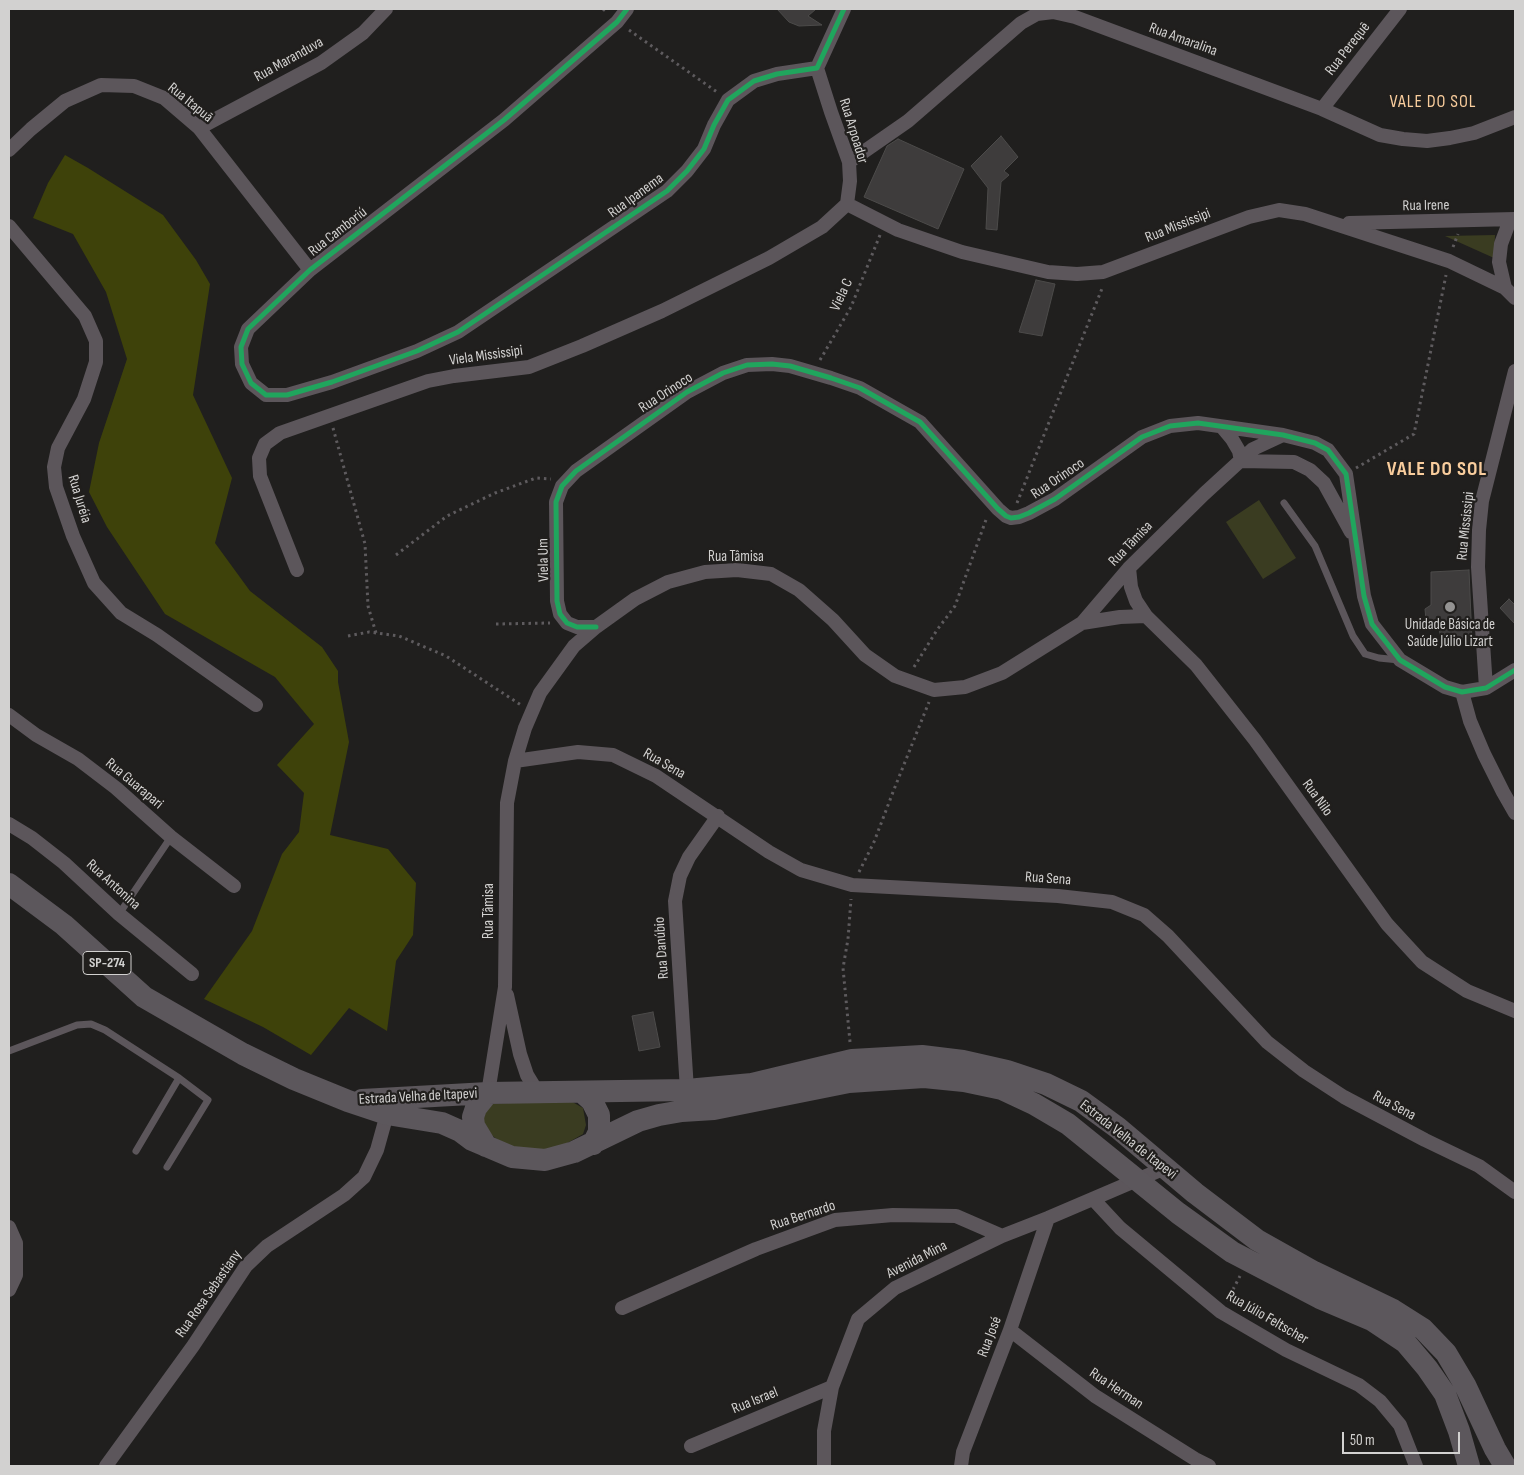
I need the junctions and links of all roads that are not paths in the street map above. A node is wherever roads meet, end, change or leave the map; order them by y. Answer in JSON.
{"nodes":[{"id":1,"x":386,"y":9,"type":"edge"},
{"id":2,"x":626,"y":9,"type":"edge"},
{"id":3,"x":844,"y":9,"type":"edge"},
{"id":4,"x":1400,"y":9,"type":"edge"},
{"id":5,"x":817,"y":68,"type":"junction"},
{"id":6,"x":1322,"y":109,"type":"junction"},
{"id":7,"x":1515,"y":116,"type":"edge"},
{"id":8,"x":199,"y":128,"type":"junction"},
{"id":9,"x":9,"y":150,"type":"edge"},
{"id":10,"x":849,"y":162,"type":"junction"},
{"id":11,"x":848,"y":204,"type":"junction"},
{"id":12,"x":1513,"y":220,"type":"edge"},
{"id":13,"x":1337,"y":223,"type":"junction"},
{"id":14,"x":9,"y":226,"type":"edge"},
{"id":15,"x":310,"y":270,"type":"junction"},
{"id":16,"x":1505,"y":288,"type":"junction"},
{"id":17,"x":1515,"y":298,"type":"edge"},
{"id":18,"x":417,"y":351,"type":"joint"},
{"id":19,"x":1515,"y":371,"type":"edge"},
{"id":20,"x":1222,"y":427,"type":"junction"},
{"id":21,"x":1283,"y":436,"type":"junction"},
{"id":22,"x":1241,"y":461,"type":"junction"},
{"id":23,"x":571,"y":476,"type":"joint"},
{"id":24,"x":1284,"y":503,"type":"dead end"},
{"id":25,"x":1356,"y":541,"type":"junction"},
{"id":26,"x":1129,"y":568,"type":"junction"},
{"id":27,"x":297,"y":570,"type":"dead end"},
{"id":28,"x":1146,"y":616,"type":"junction"},
{"id":29,"x":1082,"y":623,"type":"junction"},
{"id":30,"x":596,"y":627,"type":"junction"},
{"id":31,"x":1400,"y":660,"type":"junction"},
{"id":32,"x":1515,"y":670,"type":"edge"},
{"id":33,"x":1486,"y":688,"type":"junction"},
{"id":34,"x":1462,"y":692,"type":"junction"},
{"id":35,"x":256,"y":705,"type":"dead end"},
{"id":36,"x":9,"y":715,"type":"edge"},
{"id":37,"x":516,"y":761,"type":"junction"},
{"id":38,"x":1515,"y":813,"type":"edge"},
{"id":39,"x":718,"y":816,"type":"junction"},
{"id":40,"x":9,"y":824,"type":"edge"},
{"id":41,"x":171,"y":837,"type":"junction"},
{"id":42,"x":9,"y":884,"type":"edge"},
{"id":43,"x":234,"y":886,"type":"dead end"},
{"id":44,"x":119,"y":914,"type":"junction"},
{"id":45,"x":192,"y":974,"type":"dead end"},
{"id":46,"x":505,"y":987,"type":"junction"},
{"id":47,"x":1515,"y":1011,"type":"edge"},
{"id":48,"x":9,"y":1051,"type":"edge"},
{"id":49,"x":179,"y":1078,"type":"junction"},
{"id":50,"x":687,"y":1090,"type":"junction"},
{"id":51,"x":582,"y":1092,"type":"junction"},
{"id":52,"x":488,"y":1093,"type":"junction"},
{"id":53,"x":538,"y":1093,"type":"junction"},
{"id":54,"x":348,"y":1101,"type":"junction"},
{"id":55,"x":387,"y":1114,"type":"junction"},
{"id":56,"x":593,"y":1144,"type":"junction"},
{"id":57,"x":486,"y":1146,"type":"junction"},
{"id":58,"x":136,"y":1151,"type":"dead end"},
{"id":59,"x":167,"y":1167,"type":"dead end"},
{"id":60,"x":1165,"y":1168,"type":"junction"},
{"id":61,"x":1137,"y":1180,"type":"junction"},
{"id":62,"x":1515,"y":1192,"type":"edge"},
{"id":63,"x":1093,"y":1198,"type":"junction"},
{"id":64,"x":1048,"y":1218,"type":"junction"},
{"id":65,"x":9,"y":1228,"type":"edge"},
{"id":66,"x":1002,"y":1236,"type":"junction"},
{"id":67,"x":9,"y":1290,"type":"edge"},
{"id":68,"x":622,"y":1308,"type":"dead end"},
{"id":69,"x":1010,"y":1330,"type":"junction"},
{"id":70,"x":832,"y":1387,"type":"junction"},
{"id":71,"x":690,"y":1446,"type":"dead end"},
{"id":72,"x":106,"y":1466,"type":"edge"},
{"id":73,"x":824,"y":1466,"type":"edge"},
{"id":74,"x":961,"y":1466,"type":"edge"},
{"id":75,"x":1209,"y":1466,"type":"edge"},
{"id":76,"x":1416,"y":1466,"type":"edge"},
{"id":77,"x":1469,"y":1466,"type":"edge"},
{"id":78,"x":1505,"y":1466,"type":"edge"}],
"edges":[{"from":1,"to":8,"type":"street","name":"Rua Maranduva"},
{"from":2,"to":15,"type":"street","name":"Rua Camboriú"},
{"from":3,"to":5,"type":"street"},
{"from":4,"to":6,"type":"street","name":"Rua Perequê"},
{"from":5,"to":10,"type":"street","name":"Rua Arpoador"},
{"from":5,"to":18,"type":"street","name":"Rua Ipanema"},
{"from":6,"to":7,"type":"street","name":"Rua Amaralina"},
{"from":6,"to":10,"type":"street","name":"Rua Amaralina"},
{"from":8,"to":9,"type":"street","name":"Rua Itapuã"},
{"from":8,"to":15,"type":"street","name":"Rua Itapuã"},
{"from":10,"to":11,"type":"street","name":"Rua Arpoador"},
{"from":11,"to":13,"type":"street","name":"Rua Mississipi"},
{"from":11,"to":27,"type":"street","name":"Viela Mississipi"},
{"from":12,"to":13,"type":"street","name":"Rua Irene"},
{"from":12,"to":16,"type":"street"},
{"from":13,"to":16,"type":"street","name":"Rua Mississipi"},
{"from":14,"to":35,"type":"street","name":"Rua Juréia"},
{"from":15,"to":18,"type":"street","name":"Rua Camboriú"},
{"from":16,"to":17,"type":"street","name":"Rua Mississipi"},
{"from":19,"to":33,"type":"street","name":"Rua Mississipi"},
{"from":20,"to":21,"type":"street","name":"Rua Orinoco"},
{"from":20,"to":22,"type":"street"},
{"from":20,"to":23,"type":"street","name":"Rua Orinoco"},
{"from":21,"to":22,"type":"street","name":"Rua Tâmisa"},
{"from":21,"to":25,"type":"street","name":"Rua Orinoco"},
{"from":22,"to":25,"type":"street"},
{"from":22,"to":26,"type":"street","name":"Rua Tâmisa"},
{"from":23,"to":30,"type":"street","name":"Viela Um"},
{"from":24,"to":31,"type":"lane"},
{"from":25,"to":31,"type":"street","name":"Rua Orinoco"},
{"from":26,"to":28,"type":"street","name":"Rua Nilo"},
{"from":26,"to":29,"type":"street","name":"Rua Tâmisa"},
{"from":28,"to":29,"type":"street"},
{"from":28,"to":47,"type":"street","name":"Rua Nilo"},
{"from":29,"to":30,"type":"street","name":"Rua Tâmisa"},
{"from":30,"to":37,"type":"street","name":"Rua Tâmisa"},
{"from":31,"to":34,"type":"street","name":"Rua Orinoco"},
{"from":32,"to":33,"type":"street"},
{"from":33,"to":34,"type":"street"},
{"from":34,"to":38,"type":"street"},
{"from":36,"to":41,"type":"street","name":"Rua Guarapari"},
{"from":37,"to":39,"type":"street","name":"Rua Sena"},
{"from":37,"to":46,"type":"street","name":"Rua Tâmisa"},
{"from":39,"to":50,"type":"street","name":"Rua Danúbio"},
{"from":39,"to":62,"type":"street","name":"Rua Sena"},
{"from":40,"to":44,"type":"street","name":"Rua Antonina"},
{"from":41,"to":43,"type":"street","name":"Rua Guarapari"},
{"from":41,"to":44,"type":"lane"},
{"from":42,"to":54,"type":"main road","number":"SP-274"},
{"from":44,"to":45,"type":"street","name":"Rua Antonina"},
{"from":46,"to":52,"type":"street","name":"Rua Tâmisa"},
{"from":46,"to":53,"type":"street","name":"Rua Tâmisa"},
{"from":48,"to":49,"type":"lane"},
{"from":49,"to":58,"type":"lane"},
{"from":49,"to":59,"type":"lane"},
{"from":50,"to":51,"type":"main road","name":"Estrada Velha de Itapevi"},
{"from":50,"to":60,"type":"main road","name":"Estrada Velha de Itapevi"},
{"from":51,"to":53,"type":"main road","name":"Estrada Velha de Itapevi"},
{"from":51,"to":56,"type":"main road"},
{"from":52,"to":53,"type":"main road","name":"Estrada Velha de Itapevi"},
{"from":52,"to":54,"type":"main road","name":"Estrada Velha de Itapevi"},
{"from":52,"to":57,"type":"main road"},
{"from":54,"to":55,"type":"main road","name":"Estrada Velha de Itapevi"},
{"from":55,"to":57,"type":"main road","name":"Estrada Velha de Itapevi"},
{"from":55,"to":72,"type":"street","name":"Rua Rosa Sebastiany"},
{"from":56,"to":57,"type":"main road","name":"Estrada Velha de Itapevi"},
{"from":56,"to":61,"type":"main road","name":"Estrada Velha de Itapevi"},
{"from":60,"to":61,"type":"street","name":"Avenida Mina"},
{"from":60,"to":78,"type":"main road","name":"Estrada Velha de Itapevi"},
{"from":61,"to":63,"type":"street","name":"Avenida Mina"},
{"from":61,"to":77,"type":"main road","name":"Estrada Velha de Itapevi"},
{"from":63,"to":64,"type":"street","name":"Avenida Mina"},
{"from":63,"to":76,"type":"street","name":"Rua Júlio Feltscher"},
{"from":64,"to":66,"type":"street","name":"Avenida Mina"},
{"from":64,"to":69,"type":"street","name":"Rua José"},
{"from":65,"to":67,"type":"street"},
{"from":66,"to":68,"type":"street","name":"Rua Bernardo"},
{"from":66,"to":70,"type":"street","name":"Avenida Mina"},
{"from":69,"to":74,"type":"street","name":"Rua José"},
{"from":69,"to":75,"type":"street","name":"Rua Herman"},
{"from":70,"to":71,"type":"street","name":"Rua Israel"},
{"from":70,"to":73,"type":"street","name":"Avenida Mina"}]}
